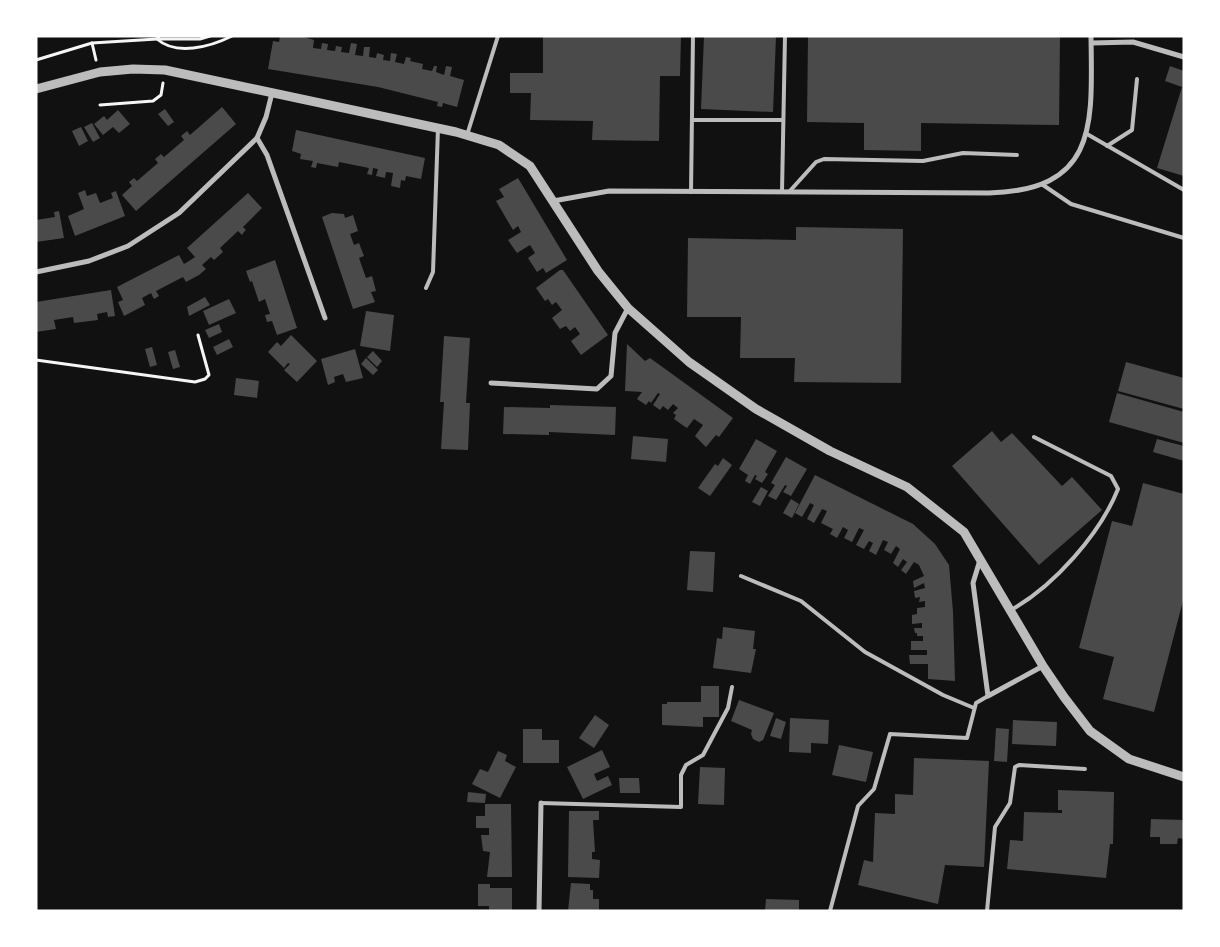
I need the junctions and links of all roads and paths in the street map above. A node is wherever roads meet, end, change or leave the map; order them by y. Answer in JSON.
{"nodes":[{"id":1,"x":210,"y":36,"type":"edge"},
{"id":2,"x":232,"y":36,"type":"edge"},
{"id":3,"x":498,"y":36,"type":"edge"},
{"id":4,"x":693,"y":36,"type":"edge"},
{"id":5,"x":785,"y":36,"type":"edge"},
{"id":6,"x":1092,"y":36,"type":"edge"},
{"id":7,"x":158,"y":37,"type":"edge"},
{"id":8,"x":1092,"y":43,"type":"junction"},
{"id":9,"x":1184,"y":57,"type":"edge"},
{"id":10,"x":36,"y":60,"type":"edge"},
{"id":11,"x":164,"y":70,"type":"junction"},
{"id":12,"x":1137,"y":79,"type":"dead end"},
{"id":13,"x":36,"y":89,"type":"edge"},
{"id":14,"x":272,"y":93,"type":"junction"},
{"id":15,"x":100,"y":105,"type":"dead end"},
{"id":16,"x":692,"y":120,"type":"junction"},
{"id":17,"x":782,"y":120,"type":"junction"},
{"id":18,"x":438,"y":128,"type":"junction"},
{"id":19,"x":1087,"y":134,"type":"junction"},
{"id":20,"x":467,"y":135,"type":"junction"},
{"id":21,"x":257,"y":138,"type":"junction"},
{"id":22,"x":1107,"y":146,"type":"junction"},
{"id":23,"x":1017,"y":155,"type":"dead end"},
{"id":24,"x":1044,"y":185,"type":"junction"},
{"id":25,"x":1184,"y":190,"type":"edge"},
{"id":26,"x":691,"y":192,"type":"junction"},
{"id":27,"x":782,"y":192,"type":"junction"},
{"id":28,"x":789,"y":192,"type":"junction"},
{"id":29,"x":553,"y":200,"type":"junction"},
{"id":30,"x":1184,"y":238,"type":"edge"},
{"id":31,"x":36,"y":272,"type":"edge"},
{"id":32,"x":426,"y":288,"type":"dead end"},
{"id":33,"x":628,"y":308,"type":"junction"},
{"id":34,"x":325,"y":318,"type":"dead end"},
{"id":35,"x":198,"y":335,"type":"dead end"},
{"id":36,"x":36,"y":360,"type":"edge"},
{"id":37,"x":491,"y":383,"type":"dead end"},
{"id":38,"x":1034,"y":437,"type":"dead end"},
{"id":39,"x":980,"y":559,"type":"junction"},
{"id":40,"x":741,"y":576,"type":"dead end"},
{"id":41,"x":1010,"y":611,"type":"junction"},
{"id":42,"x":1043,"y":666,"type":"junction"},
{"id":43,"x":732,"y":687,"type":"dead end"},
{"id":44,"x":988,"y":696,"type":"junction"},
{"id":45,"x":974,"y":708,"type":"junction"},
{"id":46,"x":1085,"y":769,"type":"dead end"},
{"id":47,"x":1184,"y":777,"type":"edge"},
{"id":48,"x":541,"y":803,"type":"joint"},
{"id":49,"x":540,"y":911,"type":"edge"},
{"id":50,"x":830,"y":911,"type":"edge"},
{"id":51,"x":987,"y":911,"type":"edge"}],
"edges":[{"from":1,"to":7,"type":"path"},
{"from":2,"to":7,"type":"path"},
{"from":3,"to":20,"type":"lane"},
{"from":4,"to":16,"type":"lane"},
{"from":5,"to":17,"type":"lane"},
{"from":6,"to":8,"type":"street"},
{"from":7,"to":10,"type":"path"},
{"from":8,"to":9,"type":"street"},
{"from":8,"to":19,"type":"street"},
{"from":11,"to":13,"type":"street"},
{"from":11,"to":14,"type":"street"},
{"from":11,"to":15,"type":"path"},
{"from":12,"to":22,"type":"lane"},
{"from":14,"to":18,"type":"street"},
{"from":14,"to":21,"type":"street"},
{"from":16,"to":17,"type":"lane"},
{"from":16,"to":26,"type":"lane"},
{"from":17,"to":27,"type":"lane"},
{"from":18,"to":20,"type":"street"},
{"from":18,"to":32,"type":"lane"},
{"from":19,"to":22,"type":"lane"},
{"from":19,"to":24,"type":"street"},
{"from":20,"to":29,"type":"street"},
{"from":21,"to":31,"type":"street"},
{"from":21,"to":34,"type":"street"},
{"from":22,"to":25,"type":"lane"},
{"from":23,"to":28,"type":"lane"},
{"from":24,"to":28,"type":"street"},
{"from":24,"to":30,"type":"lane"},
{"from":26,"to":27,"type":"street"},
{"from":26,"to":29,"type":"street"},
{"from":27,"to":28,"type":"street"},
{"from":29,"to":33,"type":"street"},
{"from":33,"to":37,"type":"street"},
{"from":33,"to":39,"type":"street"},
{"from":35,"to":36,"type":"path"},
{"from":38,"to":41,"type":"lane"},
{"from":39,"to":41,"type":"street"},
{"from":39,"to":44,"type":"street"},
{"from":40,"to":45,"type":"lane"},
{"from":41,"to":42,"type":"street"},
{"from":42,"to":44,"type":"street"},
{"from":42,"to":47,"type":"street"},
{"from":43,"to":48,"type":"lane"},
{"from":44,"to":45,"type":"lane"},
{"from":45,"to":50,"type":"lane"},
{"from":46,"to":51,"type":"lane"},
{"from":48,"to":49,"type":"street"}]}
